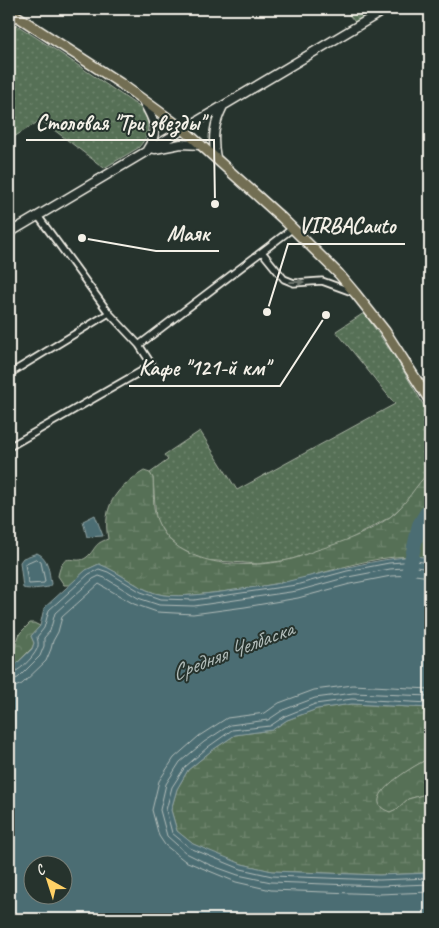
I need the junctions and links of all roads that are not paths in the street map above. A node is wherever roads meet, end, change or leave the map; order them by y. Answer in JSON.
{"nodes":[{"id":1,"x":386,"y":9,"type":"edge"},
{"id":2,"x":9,"y":11,"type":"edge"},
{"id":3,"x":142,"y":99,"type":"junction"},
{"id":4,"x":223,"y":106,"type":"junction"},
{"id":5,"x":184,"y":129,"type":"junction"},
{"id":6,"x":201,"y":145,"type":"junction"},
{"id":7,"x":146,"y":152,"type":"junction"},
{"id":8,"x":216,"y":158,"type":"junction"},
{"id":9,"x":38,"y":216,"type":"junction"},
{"id":10,"x":293,"y":228,"type":"junction"},
{"id":11,"x":9,"y":233,"type":"edge"},
{"id":12,"x":262,"y":252,"type":"junction"},
{"id":13,"x":355,"y":293,"type":"junction"},
{"id":14,"x":109,"y":313,"type":"junction"},
{"id":15,"x":140,"y":345,"type":"junction"},
{"id":16,"x":9,"y":374,"type":"edge"},
{"id":17,"x":430,"y":401,"type":"edge"},
{"id":18,"x":9,"y":447,"type":"edge"}],
"edges":[{"from":1,"to":4,"type":"street"},
{"from":2,"to":3,"type":"main road"},
{"from":3,"to":5,"type":"main road"},
{"from":3,"to":7,"type":"street"},
{"from":4,"to":5,"type":"street"},
{"from":4,"to":8,"type":"street"},
{"from":5,"to":6,"type":"main road"},
{"from":5,"to":7,"type":"street"},
{"from":6,"to":7,"type":"street"},
{"from":6,"to":8,"type":"main road"},
{"from":7,"to":9,"type":"street"},
{"from":8,"to":10,"type":"main road"},
{"from":9,"to":11,"type":"street"},
{"from":9,"to":14,"type":"street"},
{"from":10,"to":12,"type":"street"},
{"from":10,"to":13,"type":"main road"},
{"from":12,"to":13,"type":"street","one_way":true},
{"from":12,"to":15,"type":"street"},
{"from":13,"to":17,"type":"main road"},
{"from":14,"to":15,"type":"street"},
{"from":14,"to":16,"type":"street"},
{"from":15,"to":18,"type":"street"}]}
